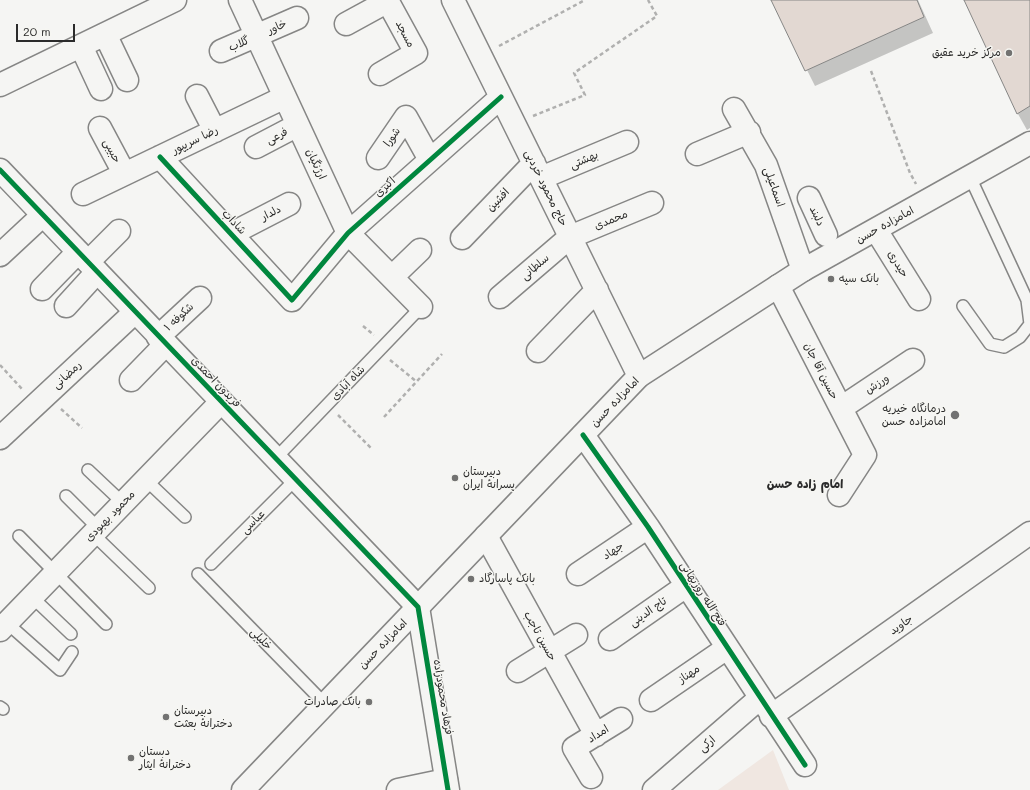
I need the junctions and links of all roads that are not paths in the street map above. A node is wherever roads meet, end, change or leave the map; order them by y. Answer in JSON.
{"nodes":[{"id":1,"x":175,"y":0,"type":"edge"},
{"id":2,"x":240,"y":0,"type":"edge"},
{"id":3,"x":388,"y":1,"type":"edge"},
{"id":4,"x":458,"y":2,"type":"edge"},
{"id":5,"x":145,"y":7,"type":"edge"},
{"id":6,"x":298,"y":18,"type":"dead end"},
{"id":7,"x":346,"y":24,"type":"dead end"},
{"id":8,"x":105,"y":34,"type":"junction"},
{"id":9,"x":257,"y":36,"type":"junction"},
{"id":10,"x":81,"y":46,"type":"junction"},
{"id":11,"x":221,"y":51,"type":"dead end"},
{"id":12,"x":380,"y":74,"type":"dead end"},
{"id":13,"x":127,"y":80,"type":"dead end"},
{"id":14,"x":0,"y":85,"type":"edge"},
{"id":15,"x":101,"y":88,"type":"dead end"},
{"id":16,"x":197,"y":96,"type":"dead end"},
{"id":17,"x":285,"y":97,"type":"junction"},
{"id":18,"x":501,"y":98,"type":"junction"},
{"id":19,"x":734,"y":109,"type":"dead end"},
{"id":20,"x":298,"y":125,"type":"junction"},
{"id":21,"x":100,"y":128,"type":"dead end"},
{"id":22,"x":215,"y":131,"type":"junction"},
{"id":23,"x":749,"y":132,"type":"junction"},
{"id":24,"x":627,"y":142,"type":"dead end"},
{"id":25,"x":1030,"y":143,"type":"edge"},
{"id":26,"x":256,"y":147,"type":"dead end"},
{"id":27,"x":697,"y":154,"type":"dead end"},
{"id":28,"x":160,"y":157,"type":"junction"},
{"id":29,"x":378,"y":158,"type":"dead end"},
{"id":30,"x":430,"y":160,"type":"junction"},
{"id":31,"x":0,"y":170,"type":"edge"},
{"id":32,"x":537,"y":171,"type":"junction"},
{"id":33,"x":124,"y":173,"type":"junction"},
{"id":34,"x":970,"y":177,"type":"junction"},
{"id":35,"x":83,"y":194,"type":"dead end"},
{"id":36,"x":808,"y":198,"type":"dead end"},
{"id":37,"x":652,"y":203,"type":"dead end"},
{"id":38,"x":289,"y":204,"type":"dead end"},
{"id":39,"x":42,"y":215,"type":"junction"},
{"id":40,"x":876,"y":230,"type":"junction"},
{"id":41,"x":119,"y":231,"type":"dead end"},
{"id":42,"x":348,"y":233,"type":"junction"},
{"id":43,"x":231,"y":234,"type":"junction"},
{"id":44,"x":826,"y":235,"type":"dead end"},
{"id":45,"x":570,"y":237,"type":"junction"},
{"id":46,"x":462,"y":238,"type":"dead end"},
{"id":47,"x":420,"y":250,"type":"dead end"},
{"id":48,"x":0,"y":255,"type":"edge"},
{"id":49,"x":87,"y":262,"type":"junction"},
{"id":50,"x":803,"y":270,"type":"junction"},
{"id":51,"x":392,"y":277,"type":"junction"},
{"id":52,"x":778,"y":286,"type":"junction"},
{"id":53,"x":42,"y":289,"type":"dead end"},
{"id":54,"x":597,"y":290,"type":"junction"},
{"id":55,"x":500,"y":297,"type":"dead end"},
{"id":56,"x":200,"y":298,"type":"dead end"},
{"id":57,"x":919,"y":299,"type":"dead end"},
{"id":58,"x":292,"y":300,"type":"joint"},
{"id":59,"x":66,"y":306,"type":"dead end"},
{"id":60,"x":963,"y":306,"type":"dead end"},
{"id":61,"x":421,"y":307,"type":"joint"},
{"id":62,"x":135,"y":312,"type":"junction"},
{"id":63,"x":162,"y":340,"type":"junction"},
{"id":64,"x":538,"y":351,"type":"dead end"},
{"id":65,"x":913,"y":360,"type":"dead end"},
{"id":66,"x":639,"y":376,"type":"junction"},
{"id":67,"x":132,"y":380,"type":"dead end"},
{"id":68,"x":221,"y":402,"type":"junction"},
{"id":69,"x":840,"y":408,"type":"junction"},
{"id":70,"x":583,"y":435,"type":"junction"},
{"id":71,"x":0,"y":438,"type":"edge"},
{"id":72,"x":275,"y":459,"type":"junction"},
{"id":73,"x":88,"y":470,"type":"dead end"},
{"id":74,"x":146,"y":480,"type":"junction"},
{"id":75,"x":295,"y":480,"type":"junction"},
{"id":76,"x":839,"y":495,"type":"dead end"},
{"id":77,"x":66,"y":496,"type":"dead end"},
{"id":78,"x":124,"y":503,"type":"junction"},
{"id":79,"x":185,"y":517,"type":"dead end"},
{"id":80,"x":648,"y":527,"type":"junction"},
{"id":81,"x":96,"y":531,"type":"junction"},
{"id":82,"x":1030,"y":533,"type":"edge"},
{"id":83,"x":19,"y":536,"type":"dead end"},
{"id":84,"x":486,"y":536,"type":"junction"},
{"id":85,"x":211,"y":564,"type":"dead end"},
{"id":86,"x":55,"y":573,"type":"junction"},
{"id":87,"x":198,"y":574,"type":"dead end"},
{"id":88,"x":578,"y":574,"type":"dead end"},
{"id":89,"x":686,"y":586,"type":"junction"},
{"id":90,"x":149,"y":588,"type":"dead end"},
{"id":91,"x":32,"y":597,"type":"junction"},
{"id":92,"x":418,"y":607,"type":"junction"},
{"id":93,"x":106,"y":624,"type":"dead end"},
{"id":94,"x":3,"y":627,"type":"edge"},
{"id":95,"x":71,"y":634,"type":"dead end"},
{"id":96,"x":576,"y":635,"type":"dead end"},
{"id":97,"x":610,"y":639,"type":"dead end"},
{"id":98,"x":727,"y":648,"type":"junction"},
{"id":99,"x":72,"y":652,"type":"dead end"},
{"id":100,"x":549,"y":652,"type":"junction"},
{"id":101,"x":518,"y":671,"type":"dead end"},
{"id":102,"x":651,"y":700,"type":"dead end"},
{"id":103,"x":325,"y":704,"type":"junction"},
{"id":104,"x":766,"y":707,"type":"junction"},
{"id":105,"x":621,"y":719,"type":"dead end"},
{"id":106,"x":596,"y":735,"type":"junction"},
{"id":107,"x":805,"y":765,"type":"dead end"},
{"id":108,"x":591,"y":777,"type":"dead end"},
{"id":109,"x":447,"y":785,"type":"edge"},
{"id":110,"x":243,"y":790,"type":"edge"},
{"id":111,"x":398,"y":790,"type":"edge"},
{"id":112,"x":654,"y":790,"type":"edge"}],
"edges":[{"from":1,"to":5,"type":"street"},
{"from":2,"to":9,"type":"street","name":"ارژنگیان"},
{"from":3,"to":7,"type":"street"},
{"from":3,"to":12,"type":"street","name":"مسجد"},
{"from":4,"to":18,"type":"street","name":"حاج محمود خردپی"},
{"from":5,"to":8,"type":"street"},
{"from":6,"to":9,"type":"street","name":"خاور"},
{"from":8,"to":10,"type":"street"},
{"from":8,"to":13,"type":"street"},
{"from":9,"to":11,"type":"street","name":"گلاب"},
{"from":9,"to":17,"type":"street","name":"ارژنگیان"},
{"from":10,"to":14,"type":"street"},
{"from":10,"to":15,"type":"street"},
{"from":16,"to":22,"type":"street"},
{"from":17,"to":20,"type":"street","name":"ارژنگیان"},
{"from":17,"to":22,"type":"street","name":"رضا سریپور"},
{"from":18,"to":30,"type":"street","name":"اکبری"},
{"from":18,"to":32,"type":"street","name":"حاج محمود خردپی"},
{"from":19,"to":23,"type":"street","name":"اسماعیلی"},
{"from":20,"to":26,"type":"street","name":"فرعی"},
{"from":20,"to":42,"type":"street","name":"ارژنگیان"},
{"from":21,"to":33,"type":"street","name":"حبیبی"},
{"from":22,"to":28,"type":"street","name":"رضا سریپور"},
{"from":23,"to":27,"type":"street"},
{"from":23,"to":50,"type":"street","name":"اسماعیلی"},
{"from":24,"to":32,"type":"street","name":"بهشتی"},
{"from":25,"to":34,"type":"street","name":"امامزاده حسن"},
{"from":28,"to":33,"type":"street","name":"رضا سریپور"},
{"from":28,"to":43,"type":"street","name":"شاداب"},
{"from":29,"to":30,"type":"street","name":"شورا"},
{"from":30,"to":42,"type":"street","name":"اکبری"},
{"from":31,"to":39,"type":"street","name":"فریدون احمدی"},
{"from":32,"to":45,"type":"street","name":"حاج محمود خردپی"},
{"from":32,"to":46,"type":"street","name":"افشین"},
{"from":33,"to":35,"type":"street","name":"رضا سریپور"},
{"from":34,"to":40,"type":"street","name":"امامزاده حسن"},
{"from":34,"to":60,"type":"lane"},
{"from":36,"to":44,"type":"street","name":"دلبند"},
{"from":37,"to":45,"type":"street","name":"محمدی"},
{"from":38,"to":43,"type":"street","name":"دلدار"},
{"from":39,"to":48,"type":"street"},
{"from":39,"to":49,"type":"street","name":"فریدون احمدی"},
{"from":40,"to":50,"type":"street","name":"امامزاده حسن"},
{"from":40,"to":57,"type":"street","name":"حیدری"},
{"from":41,"to":49,"type":"street"},
{"from":42,"to":51,"type":"street","name":"ارژنگیان"},
{"from":42,"to":58,"type":"street","name":"اکبری"},
{"from":43,"to":58,"type":"street","name":"شاداب"},
{"from":45,"to":54,"type":"street","name":"حاج محمود خردپی"},
{"from":45,"to":55,"type":"street","name":"سلطانی"},
{"from":47,"to":51,"type":"street"},
{"from":49,"to":53,"type":"street"},
{"from":49,"to":59,"type":"street"},
{"from":49,"to":62,"type":"street","name":"فریدون احمدی"},
{"from":50,"to":52,"type":"street","name":"امامزاده حسن"},
{"from":51,"to":61,"type":"street","name":"ارژنگیان"},
{"from":52,"to":66,"type":"street","name":"امامزاده حسن"},
{"from":52,"to":69,"type":"street","name":"حسین آقا جان"},
{"from":54,"to":64,"type":"street"},
{"from":54,"to":66,"type":"street","name":"حاج محمود خردپی"},
{"from":56,"to":63,"type":"street","name":"شکوفه ۱"},
{"from":61,"to":72,"type":"lane","name":"شاه آبادی"},
{"from":62,"to":63,"type":"street","name":"فریدون احمدی"},
{"from":62,"to":71,"type":"street","name":"رمضانی"},
{"from":63,"to":67,"type":"street","name":"شکوفه ۱"},
{"from":63,"to":68,"type":"street","name":"فریدون احمدی"},
{"from":65,"to":69,"type":"street","name":"ورزش"},
{"from":66,"to":70,"type":"street","name":"امامزاده حسن"},
{"from":68,"to":72,"type":"street","name":"فریدون احمدی"},
{"from":68,"to":74,"type":"street","name":"محمود بهبودی"},
{"from":69,"to":76,"type":"street","name":"حسین آقا جان"},
{"from":70,"to":80,"type":"street","name":"فتح الله روزبهانی"},
{"from":70,"to":84,"type":"street","name":"امامزاده حسن"},
{"from":72,"to":75,"type":"street","name":"فریدون احمدی"},
{"from":73,"to":78,"type":"lane"},
{"from":74,"to":78,"type":"street","name":"محمود بهبودی"},
{"from":74,"to":79,"type":"lane"},
{"from":75,"to":85,"type":"lane","name":"عباسی"},
{"from":75,"to":92,"type":"street","name":"فریدون احمدی"},
{"from":77,"to":81,"type":"lane"},
{"from":78,"to":81,"type":"street","name":"محمود بهبودی"},
{"from":80,"to":88,"type":"street","name":"جهاد"},
{"from":80,"to":89,"type":"street","name":"فتح الله روزبهانی"},
{"from":81,"to":86,"type":"street","name":"محمود بهبودی"},
{"from":81,"to":90,"type":"lane"},
{"from":82,"to":104,"type":"street","name":"جاوید"},
{"from":83,"to":86,"type":"lane"},
{"from":84,"to":92,"type":"street","name":"امامزاده حسن"},
{"from":84,"to":100,"type":"street","name":"حسین تاجب"},
{"from":86,"to":91,"type":"street","name":"محمود بهبودی"},
{"from":86,"to":93,"type":"lane"},
{"from":87,"to":103,"type":"lane","name":"خلیلی"},
{"from":89,"to":97,"type":"street","name":"تاج الدینی"},
{"from":89,"to":98,"type":"street","name":"فتح الله روزبهانی"},
{"from":91,"to":94,"type":"street","name":"محمود بهبودی"},
{"from":91,"to":95,"type":"lane"},
{"from":92,"to":103,"type":"street","name":"امامزاده حسن"},
{"from":92,"to":109,"type":"street","name":"فرهاد محمودزاده"},
{"from":94,"to":99,"type":"lane"},
{"from":96,"to":100,"type":"street"},
{"from":98,"to":102,"type":"street","name":"مهناز"},
{"from":98,"to":104,"type":"street","name":"فتح الله روزبهانی"},
{"from":100,"to":101,"type":"street"},
{"from":100,"to":106,"type":"street","name":"حسین تاجب"},
{"from":103,"to":110,"type":"street","name":"امامزاده حسن"},
{"from":104,"to":107,"type":"street","name":"فتح الله روزبهانی"},
{"from":104,"to":112,"type":"street","name":"ارکی"},
{"from":105,"to":106,"type":"street","name":"امداد"},
{"from":106,"to":108,"type":"street","name":"امداد"},
{"from":109,"to":111,"type":"street"}]}
